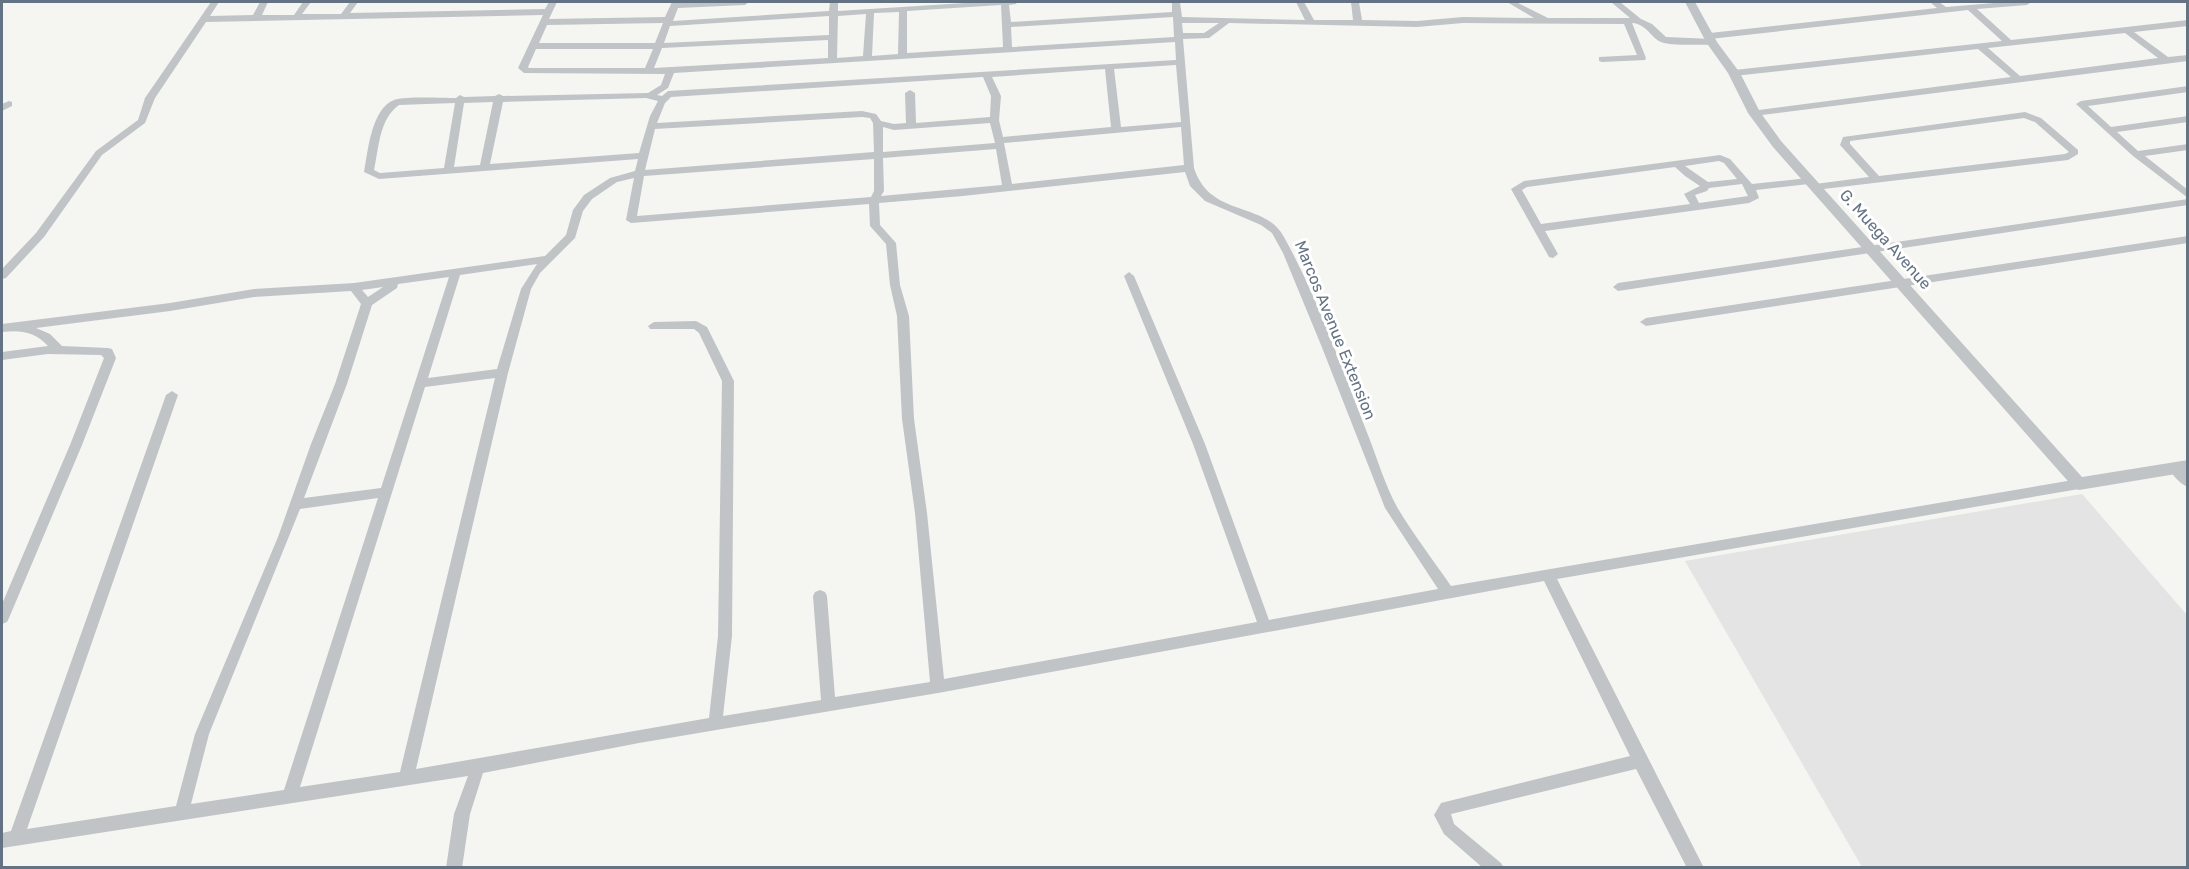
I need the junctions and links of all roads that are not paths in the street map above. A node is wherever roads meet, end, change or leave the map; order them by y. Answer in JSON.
{"nodes":[{"id":1,"x":215,"y":2,"type":"edge"},
{"id":2,"x":264,"y":2,"type":"edge"},
{"id":3,"x":307,"y":2,"type":"edge"},
{"id":4,"x":354,"y":2,"type":"edge"},
{"id":5,"x":398,"y":2,"type":"edge"},
{"id":6,"x":445,"y":2,"type":"edge"},
{"id":7,"x":491,"y":2,"type":"edge"},
{"id":8,"x":554,"y":2,"type":"edge"},
{"id":9,"x":745,"y":2,"type":"edge"},
{"id":10,"x":834,"y":2,"type":"edge"},
{"id":11,"x":1005,"y":2,"type":"edge"},
{"id":12,"x":1013,"y":2,"type":"edge"},
{"id":13,"x":1176,"y":2,"type":"edge"},
{"id":14,"x":1300,"y":2,"type":"edge"},
{"id":15,"x":1355,"y":2,"type":"edge"},
{"id":16,"x":1511,"y":2,"type":"edge"},
{"id":17,"x":1615,"y":2,"type":"edge"},
{"id":18,"x":1690,"y":2,"type":"edge"},
{"id":19,"x":1934,"y":2,"type":"edge"},
{"id":20,"x":2027,"y":2,"type":"edge"},
{"id":21,"x":675,"y":4,"type":"edge"},
{"id":22,"x":1970,"y":8,"type":"junction"},
{"id":23,"x":903,"y":9,"type":"junction"},
{"id":24,"x":1944,"y":10,"type":"junction"},
{"id":25,"x":547,"y":12,"type":"junction"},
{"id":26,"x":870,"y":12,"type":"junction"},
{"id":27,"x":485,"y":13,"type":"junction"},
{"id":28,"x":833,"y":13,"type":"junction"},
{"id":29,"x":438,"y":14,"type":"junction"},
{"id":30,"x":391,"y":15,"type":"junction"},
{"id":31,"x":297,"y":16,"type":"junction"},
{"id":32,"x":344,"y":16,"type":"junction"},
{"id":33,"x":257,"y":17,"type":"junction"},
{"id":34,"x":1177,"y":17,"type":"junction"},
{"id":35,"x":204,"y":19,"type":"junction"},
{"id":36,"x":1627,"y":21,"type":"junction"},
{"id":37,"x":1638,"y":21,"type":"junction"},
{"id":38,"x":543,"y":22,"type":"junction"},
{"id":39,"x":666,"y":22,"type":"junction"},
{"id":40,"x":1226,"y":22,"type":"junction"},
{"id":41,"x":1311,"y":22,"type":"junction"},
{"id":42,"x":1358,"y":22,"type":"junction"},
{"id":43,"x":1548,"y":22,"type":"junction"},
{"id":44,"x":2187,"y":23,"type":"edge"},
{"id":45,"x":1008,"y":26,"type":"junction"},
{"id":46,"x":2128,"y":31,"type":"junction"},
{"id":47,"x":833,"y":37,"type":"junction"},
{"id":48,"x":1179,"y":37,"type":"junction"},
{"id":49,"x":1711,"y":39,"type":"junction"},
{"id":50,"x":2009,"y":43,"type":"junction"},
{"id":51,"x":533,"y":46,"type":"junction"},
{"id":52,"x":657,"y":46,"type":"junction"},
{"id":53,"x":1980,"y":46,"type":"junction"},
{"id":54,"x":1008,"y":50,"type":"junction"},
{"id":55,"x":902,"y":57,"type":"junction"},
{"id":56,"x":2187,"y":58,"type":"edge"},
{"id":57,"x":867,"y":59,"type":"junction"},
{"id":58,"x":1602,"y":59,"type":"dead end"},
{"id":59,"x":2166,"y":60,"type":"junction"},
{"id":60,"x":832,"y":62,"type":"junction"},
{"id":61,"x":1181,"y":62,"type":"junction"},
{"id":62,"x":1109,"y":65,"type":"junction"},
{"id":63,"x":648,"y":70,"type":"junction"},
{"id":64,"x":670,"y":71,"type":"junction"},
{"id":65,"x":1734,"y":73,"type":"junction"},
{"id":66,"x":986,"y":74,"type":"junction"},
{"id":67,"x":2018,"y":79,"type":"junction"},
{"id":68,"x":2187,"y":89,"type":"edge"},
{"id":69,"x":910,"y":93,"type":"dead end"},
{"id":70,"x":650,"y":96,"type":"junction"},
{"id":71,"x":460,"y":98,"type":"junction"},
{"id":72,"x":499,"y":98,"type":"junction"},
{"id":73,"x":663,"y":99,"type":"junction"},
{"id":74,"x":1754,"y":113,"type":"junction"},
{"id":75,"x":2187,"y":119,"type":"edge"},
{"id":76,"x":994,"y":120,"type":"junction"},
{"id":77,"x":878,"y":123,"type":"junction"},
{"id":78,"x":1186,"y":124,"type":"junction"},
{"id":79,"x":652,"y":126,"type":"junction"},
{"id":80,"x":911,"y":126,"type":"junction"},
{"id":81,"x":894,"y":127,"type":"junction"},
{"id":82,"x":1116,"y":128,"type":"junction"},
{"id":83,"x":2108,"y":129,"type":"junction"},
{"id":84,"x":878,"y":135,"type":"junction"},
{"id":85,"x":999,"y":143,"type":"junction"},
{"id":86,"x":2187,"y":147,"type":"edge"},
{"id":87,"x":877,"y":154,"type":"junction"},
{"id":88,"x":2136,"y":154,"type":"junction"},
{"id":89,"x":642,"y":156,"type":"junction"},
{"id":90,"x":1678,"y":164,"type":"junction"},
{"id":91,"x":485,"y":167,"type":"junction"},
{"id":92,"x":1189,"y":168,"type":"junction"},
{"id":93,"x":448,"y":171,"type":"junction"},
{"id":94,"x":641,"y":173,"type":"junction"},
{"id":95,"x":2187,"y":180,"type":"edge"},
{"id":96,"x":1878,"y":181,"type":"junction"},
{"id":97,"x":2170,"y":182,"type":"junction"},
{"id":98,"x":1747,"y":184,"type":"junction"},
{"id":99,"x":1812,"y":184,"type":"junction"},
{"id":100,"x":1706,"y":185,"type":"junction"},
{"id":101,"x":1007,"y":187,"type":"junction"},
{"id":102,"x":2187,"y":195,"type":"edge"},
{"id":103,"x":876,"y":196,"type":"junction"},
{"id":104,"x":2187,"y":202,"type":"edge"},
{"id":105,"x":1697,"y":208,"type":"junction"},
{"id":106,"x":1538,"y":228,"type":"junction"},
{"id":107,"x":2187,"y":239,"type":"edge"},
{"id":108,"x":1869,"y":248,"type":"junction"},
{"id":109,"x":1553,"y":254,"type":"dead end"},
{"id":110,"x":547,"y":259,"type":"junction"},
{"id":111,"x":455,"y":274,"type":"junction"},
{"id":112,"x":2,"y":275,"type":"edge"},
{"id":113,"x":1129,"y":276,"type":"dead end"},
{"id":114,"x":406,"y":280,"type":"junction"},
{"id":115,"x":1901,"y":284,"type":"junction"},
{"id":116,"x":354,"y":287,"type":"junction"},
{"id":117,"x":1618,"y":287,"type":"dead end"},
{"id":118,"x":367,"y":303,"type":"junction"},
{"id":119,"x":1646,"y":322,"type":"dead end"},
{"id":120,"x":22,"y":326,"type":"junction"},
{"id":121,"x":654,"y":326,"type":"dead end"},
{"id":122,"x":2,"y":328,"type":"edge"},
{"id":123,"x":59,"y":350,"type":"junction"},
{"id":124,"x":2,"y":356,"type":"edge"},
{"id":125,"x":502,"y":373,"type":"junction"},
{"id":126,"x":421,"y":383,"type":"junction"},
{"id":127,"x":172,"y":395,"type":"dead end"},
{"id":128,"x":2181,"y":467,"type":"edge"},
{"id":129,"x":2187,"y":482,"type":"edge"},
{"id":130,"x":2079,"y":484,"type":"junction"},
{"id":131,"x":386,"y":492,"type":"junction"},
{"id":132,"x":296,"y":504,"type":"junction"},
{"id":133,"x":1548,"y":575,"type":"junction"},
{"id":134,"x":1447,"y":592,"type":"junction"},
{"id":135,"x":820,"y":596,"type":"dead end"},
{"id":136,"x":2,"y":618,"type":"edge"},
{"id":137,"x":1265,"y":626,"type":"junction"},
{"id":138,"x":938,"y":687,"type":"junction"},
{"id":139,"x":829,"y":706,"type":"junction"},
{"id":140,"x":715,"y":725,"type":"junction"},
{"id":141,"x":1640,"y":761,"type":"junction"},
{"id":142,"x":478,"y":767,"type":"junction"},
{"id":143,"x":406,"y":779,"type":"junction"},
{"id":144,"x":290,"y":794,"type":"junction"},
{"id":145,"x":182,"y":811,"type":"junction"},
{"id":146,"x":9,"y":839,"type":"edge"},
{"id":147,"x":454,"y":867,"type":"edge"},
{"id":148,"x":1496,"y":867,"type":"edge"},
{"id":149,"x":1696,"y":867,"type":"edge"}],
"edges":[{"from":1,"to":35,"type":"street"},
{"from":2,"to":33,"type":"street"},
{"from":3,"to":31,"type":"street"},
{"from":4,"to":32,"type":"street"},
{"from":5,"to":30,"type":"street"},
{"from":6,"to":29,"type":"street"},
{"from":7,"to":27,"type":"street"},
{"from":8,"to":25,"type":"street"},
{"from":9,"to":21,"type":"street"},
{"from":10,"to":28,"type":"street"},
{"from":11,"to":12,"type":"street"},
{"from":11,"to":23,"type":"street"},
{"from":11,"to":45,"type":"street"},
{"from":13,"to":34,"type":"street","name":"Marcos Avenue Extension"},
{"from":14,"to":41,"type":"street"},
{"from":15,"to":42,"type":"street"},
{"from":16,"to":43,"type":"street"},
{"from":17,"to":37,"type":"street"},
{"from":18,"to":49,"type":"street","name":"G. Muega Avenue"},
{"from":19,"to":24,"type":"street"},
{"from":20,"to":22,"type":"street"},
{"from":21,"to":39,"type":"street"},
{"from":22,"to":24,"type":"street"},
{"from":22,"to":50,"type":"street"},
{"from":23,"to":26,"type":"street"},
{"from":23,"to":55,"type":"street"},
{"from":24,"to":49,"type":"street"},
{"from":25,"to":27,"type":"street"},
{"from":25,"to":38,"type":"street"},
{"from":26,"to":28,"type":"street"},
{"from":26,"to":57,"type":"street"},
{"from":27,"to":29,"type":"street"},
{"from":28,"to":39,"type":"street"},
{"from":28,"to":47,"type":"street"},
{"from":29,"to":30,"type":"street"},
{"from":30,"to":32,"type":"street"},
{"from":31,"to":32,"type":"street"},
{"from":31,"to":33,"type":"street"},
{"from":33,"to":35,"type":"street"},
{"from":34,"to":40,"type":"street"},
{"from":34,"to":45,"type":"street"},
{"from":34,"to":48,"type":"street","name":"Marcos Avenue Extension"},
{"from":35,"to":112,"type":"street"},
{"from":36,"to":37,"type":"street"},
{"from":36,"to":43,"type":"street"},
{"from":36,"to":58,"type":"street"},
{"from":37,"to":49,"type":"street"},
{"from":38,"to":39,"type":"street"},
{"from":38,"to":51,"type":"street"},
{"from":39,"to":52,"type":"street"},
{"from":40,"to":41,"type":"street"},
{"from":40,"to":48,"type":"street"},
{"from":41,"to":42,"type":"street"},
{"from":42,"to":43,"type":"street"},
{"from":44,"to":46,"type":"street"},
{"from":45,"to":54,"type":"street"},
{"from":46,"to":50,"type":"street"},
{"from":46,"to":59,"type":"street"},
{"from":47,"to":52,"type":"street"},
{"from":47,"to":60,"type":"street"},
{"from":48,"to":54,"type":"street"},
{"from":48,"to":61,"type":"street","name":"Marcos Avenue Extension"},
{"from":49,"to":65,"type":"street","name":"G. Muega Avenue"},
{"from":50,"to":53,"type":"street"},
{"from":51,"to":52,"type":"street"},
{"from":51,"to":63,"type":"street"},
{"from":52,"to":63,"type":"street"},
{"from":53,"to":65,"type":"street"},
{"from":53,"to":67,"type":"street"},
{"from":54,"to":55,"type":"street"},
{"from":55,"to":57,"type":"street"},
{"from":56,"to":59,"type":"street"},
{"from":57,"to":60,"type":"street"},
{"from":59,"to":67,"type":"street"},
{"from":60,"to":64,"type":"street"},
{"from":61,"to":62,"type":"street"},
{"from":61,"to":78,"type":"street","name":"Marcos Avenue Extension"},
{"from":62,"to":66,"type":"street"},
{"from":62,"to":82,"type":"street"},
{"from":63,"to":64,"type":"street"},
{"from":64,"to":70,"type":"street"},
{"from":65,"to":74,"type":"street","name":"G. Muega Avenue"},
{"from":66,"to":73,"type":"street"},
{"from":66,"to":76,"type":"street"},
{"from":67,"to":74,"type":"street"},
{"from":68,"to":83,"type":"street"},
{"from":69,"to":80,"type":"street"},
{"from":70,"to":72,"type":"street"},
{"from":70,"to":73,"type":"street"},
{"from":71,"to":72,"type":"street"},
{"from":71,"to":93,"type":"street"},
{"from":71,"to":93,"type":"street"},
{"from":72,"to":91,"type":"street"},
{"from":73,"to":79,"type":"street"},
{"from":74,"to":99,"type":"street","name":"G. Muega Avenue"},
{"from":75,"to":83,"type":"street"},
{"from":76,"to":80,"type":"street"},
{"from":76,"to":85,"type":"street"},
{"from":77,"to":79,"type":"street"},
{"from":77,"to":81,"type":"street"},
{"from":77,"to":84,"type":"street"},
{"from":78,"to":82,"type":"street"},
{"from":78,"to":92,"type":"street","name":"Marcos Avenue Extension"},
{"from":79,"to":89,"type":"street"},
{"from":80,"to":81,"type":"street"},
{"from":81,"to":84,"type":"street"},
{"from":82,"to":85,"type":"street"},
{"from":83,"to":88,"type":"street"},
{"from":84,"to":87,"type":"street"},
{"from":85,"to":87,"type":"street"},
{"from":85,"to":101,"type":"street"},
{"from":86,"to":88,"type":"street"},
{"from":87,"to":94,"type":"street"},
{"from":87,"to":103,"type":"street"},
{"from":88,"to":97,"type":"street"},
{"from":89,"to":91,"type":"street"},
{"from":89,"to":94,"type":"street"},
{"from":90,"to":98,"type":"street"},
{"from":90,"to":100,"type":"street"},
{"from":90,"to":106,"type":"street"},
{"from":91,"to":93,"type":"street"},
{"from":92,"to":101,"type":"street"},
{"from":92,"to":134,"type":"street","name":"Marcos Avenue Extension"},
{"from":94,"to":103,"type":"street"},
{"from":94,"to":110,"type":"street"},
{"from":95,"to":97,"type":"street"},
{"from":96,"to":96,"type":"street"},
{"from":96,"to":99,"type":"street"},
{"from":97,"to":102,"type":"street"},
{"from":98,"to":99,"type":"street"},
{"from":98,"to":100,"type":"street"},
{"from":98,"to":105,"type":"street"},
{"from":99,"to":108,"type":"street","name":"G. Muega Avenue"},
{"from":100,"to":105,"type":"street"},
{"from":101,"to":103,"type":"street"},
{"from":103,"to":138,"type":"street"},
{"from":104,"to":108,"type":"street"},
{"from":105,"to":106,"type":"street"},
{"from":106,"to":109,"type":"street"},
{"from":107,"to":115,"type":"street"},
{"from":108,"to":115,"type":"street","name":"G. Muega Avenue"},
{"from":108,"to":117,"type":"street"},
{"from":110,"to":111,"type":"street"},
{"from":110,"to":125,"type":"street"},
{"from":111,"to":114,"type":"street"},
{"from":111,"to":126,"type":"street"},
{"from":113,"to":137,"type":"street"},
{"from":114,"to":116,"type":"street"},
{"from":114,"to":118,"type":"street"},
{"from":115,"to":119,"type":"street"},
{"from":115,"to":130,"type":"street","name":"G. Muega Avenue"},
{"from":116,"to":118,"type":"street"},
{"from":116,"to":120,"type":"street"},
{"from":118,"to":132,"type":"street"},
{"from":120,"to":122,"type":"street"},
{"from":120,"to":123,"type":"street"},
{"from":121,"to":140,"type":"street"},
{"from":123,"to":124,"type":"street"},
{"from":123,"to":136,"type":"street"},
{"from":125,"to":126,"type":"street"},
{"from":125,"to":143,"type":"street"},
{"from":126,"to":131,"type":"street"},
{"from":127,"to":146,"type":"street"},
{"from":128,"to":129,"type":"street"},
{"from":128,"to":130,"type":"street"},
{"from":130,"to":133,"type":"street"},
{"from":131,"to":132,"type":"street"},
{"from":131,"to":144,"type":"street"},
{"from":132,"to":145,"type":"street"},
{"from":133,"to":134,"type":"street"},
{"from":133,"to":141,"type":"street"},
{"from":134,"to":137,"type":"street"},
{"from":135,"to":139,"type":"street"},
{"from":137,"to":138,"type":"street"},
{"from":138,"to":139,"type":"street"},
{"from":139,"to":140,"type":"street"},
{"from":140,"to":142,"type":"street"},
{"from":141,"to":148,"type":"street"},
{"from":141,"to":149,"type":"street"},
{"from":142,"to":143,"type":"street"},
{"from":142,"to":147,"type":"street"},
{"from":143,"to":144,"type":"street"},
{"from":144,"to":145,"type":"street"},
{"from":145,"to":146,"type":"street"}]}
